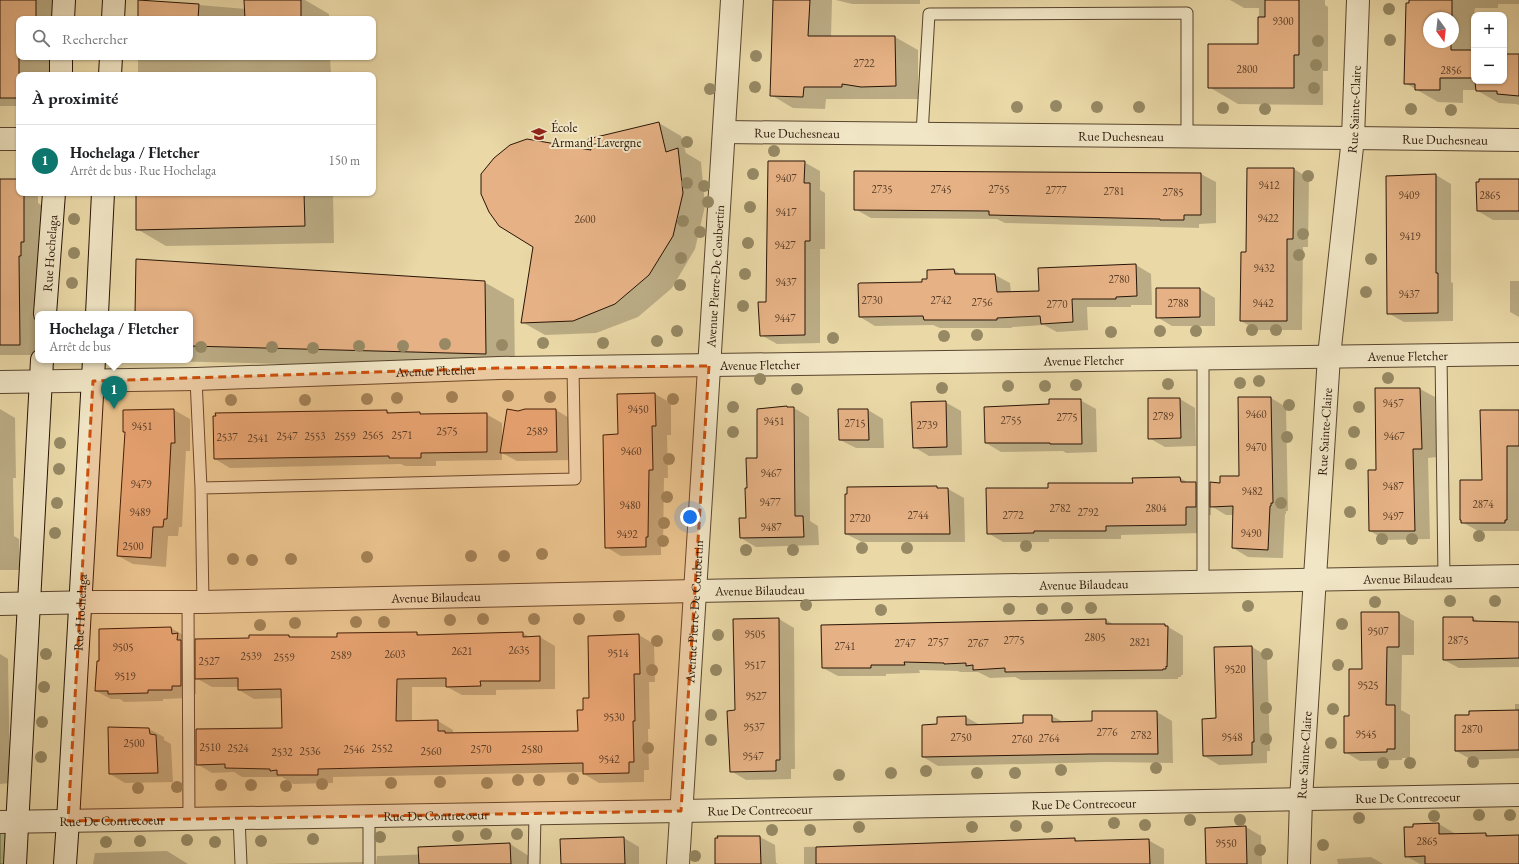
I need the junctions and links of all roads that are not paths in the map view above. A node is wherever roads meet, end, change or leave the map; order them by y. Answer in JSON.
{"nodes":[{"id":1,"x":64,"y":0,"type":"edge"},
{"id":2,"x":114,"y":0,"type":"edge"},
{"id":3,"x":732,"y":0,"type":"edge"},
{"id":4,"x":1358,"y":0,"type":"edge"},
{"id":5,"x":63,"y":16,"type":"edge"},
{"id":6,"x":113,"y":16,"type":"edge"},
{"id":7,"x":62,"y":60,"type":"edge"},
{"id":8,"x":111,"y":60,"type":"edge"},
{"id":9,"x":60,"y":72,"type":"edge"},
{"id":10,"x":110,"y":72,"type":"edge"},
{"id":11,"x":724,"y":132,"type":"junction"},
{"id":12,"x":922,"y":134,"type":"junction"},
{"id":13,"x":1187,"y":136,"type":"junction"},
{"id":14,"x":1353,"y":138,"type":"junction"},
{"id":15,"x":0,"y":139,"type":"edge"},
{"id":16,"x":16,"y":139,"type":"edge"},
{"id":17,"x":1519,"y":140,"type":"edge"},
{"id":18,"x":54,"y":196,"type":"edge"},
{"id":19,"x":103,"y":196,"type":"edge"},
{"id":20,"x":45,"y":311,"type":"edge"},
{"id":21,"x":97,"y":311,"type":"edge"},
{"id":22,"x":1519,"y":354,"type":"edge"},
{"id":23,"x":1441,"y":355,"type":"junction"},
{"id":24,"x":1329,"y":356,"type":"junction"},
{"id":25,"x":1204,"y":358,"type":"junction"},
{"id":26,"x":42,"y":363,"type":"edge"},
{"id":27,"x":709,"y":366,"type":"junction"},
{"id":28,"x":573,"y":368,"type":"junction"},
{"id":29,"x":94,"y":371,"type":"edge"},
{"id":30,"x":196,"y":379,"type":"junction"},
{"id":31,"x":0,"y":382,"type":"edge"},
{"id":32,"x":41,"y":382,"type":"junction"},
{"id":33,"x":201,"y":488,"type":"junction"},
{"id":34,"x":1519,"y":576,"type":"edge"},
{"id":35,"x":1444,"y":577,"type":"junction"},
{"id":36,"x":1315,"y":579,"type":"junction"},
{"id":37,"x":1203,"y":582,"type":"junction"},
{"id":38,"x":695,"y":591,"type":"junction"},
{"id":39,"x":80,"y":602,"type":"junction"},
{"id":40,"x":195,"y":602,"type":"junction"},
{"id":41,"x":28,"y":603,"type":"junction"},
{"id":42,"x":0,"y":604,"type":"edge"},
{"id":43,"x":1519,"y":795,"type":"edge"},
{"id":44,"x":1301,"y":799,"type":"junction"},
{"id":45,"x":681,"y":811,"type":"junction"},
{"id":46,"x":534,"y":814,"type":"junction"},
{"id":47,"x":370,"y":816,"type":"junction"},
{"id":48,"x":239,"y":818,"type":"junction"},
{"id":49,"x":189,"y":819,"type":"junction"},
{"id":50,"x":68,"y":821,"type":"junction"},
{"id":51,"x":9,"y":822,"type":"edge"},
{"id":52,"x":15,"y":864,"type":"edge"},
{"id":53,"x":65,"y":864,"type":"edge"},
{"id":54,"x":241,"y":864,"type":"edge"},
{"id":55,"x":369,"y":864,"type":"edge"},
{"id":56,"x":534,"y":864,"type":"edge"},
{"id":57,"x":678,"y":864,"type":"edge"},
{"id":58,"x":1299,"y":864,"type":"edge"}],
"edges":[{"from":1,"to":5,"type":"street"},
{"from":2,"to":6,"type":"street"},
{"from":3,"to":11,"type":"street","name":"Avenue Pierre-De Coubertin"},
{"from":4,"to":14,"type":"street","name":"Rue Sainte-Claire"},
{"from":7,"to":9,"type":"street"},
{"from":8,"to":10,"type":"street"},
{"from":11,"to":12,"type":"street","name":"Rue Duchesneau"},
{"from":11,"to":27,"type":"street","name":"Avenue Pierre-De Coubertin"},
{"from":12,"to":13,"type":"street","name":"Rue Duchesneau"},
{"from":12,"to":13,"type":"lane"},
{"from":13,"to":14,"type":"street","name":"Rue Duchesneau"},
{"from":14,"to":17,"type":"street","name":"Rue Duchesneau"},
{"from":14,"to":24,"type":"street","name":"Rue Sainte-Claire"},
{"from":15,"to":16,"type":"street"},
{"from":18,"to":20,"type":"street","name":"Rue Hochelaga"},
{"from":19,"to":21,"type":"street"},
{"from":22,"to":23,"type":"street","name":"Avenue Fletcher"},
{"from":23,"to":24,"type":"street","name":"Avenue Fletcher"},
{"from":23,"to":35,"type":"lane"},
{"from":24,"to":25,"type":"street","name":"Avenue Fletcher"},
{"from":24,"to":36,"type":"street","name":"Rue Sainte-Claire"},
{"from":25,"to":27,"type":"street","name":"Avenue Fletcher"},
{"from":25,"to":37,"type":"lane"},
{"from":26,"to":32,"type":"street"},
{"from":27,"to":28,"type":"street","name":"Avenue Fletcher"},
{"from":27,"to":38,"type":"street","name":"Avenue Pierre-De Coubertin"},
{"from":28,"to":30,"type":"street","name":"Avenue Fletcher"},
{"from":28,"to":33,"type":"lane"},
{"from":29,"to":30,"type":"street","name":"Avenue Fletcher"},
{"from":29,"to":32,"type":"street","name":"Avenue Fletcher"},
{"from":29,"to":39,"type":"street","name":"Rue Hochelaga"},
{"from":30,"to":33,"type":"lane"},
{"from":31,"to":32,"type":"street","name":"Avenue Fletcher"},
{"from":32,"to":41,"type":"street"},
{"from":33,"to":40,"type":"lane"},
{"from":34,"to":35,"type":"street","name":"Avenue Bilaudeau"},
{"from":35,"to":36,"type":"street","name":"Avenue Bilaudeau"},
{"from":36,"to":37,"type":"street","name":"Avenue Bilaudeau"},
{"from":36,"to":44,"type":"street","name":"Rue Sainte-Claire"},
{"from":37,"to":38,"type":"street","name":"Avenue Bilaudeau"},
{"from":38,"to":40,"type":"street","name":"Avenue Bilaudeau"},
{"from":38,"to":45,"type":"street","name":"Avenue Pierre-De Coubertin"},
{"from":39,"to":40,"type":"street","name":"Avenue Bilaudeau"},
{"from":39,"to":41,"type":"street","name":"Avenue Bilaudeau"},
{"from":39,"to":50,"type":"street","name":"Rue Hochelaga"},
{"from":40,"to":49,"type":"lane"},
{"from":41,"to":42,"type":"street","name":"Avenue Bilaudeau"},
{"from":41,"to":51,"type":"street"},
{"from":43,"to":44,"type":"street","name":"Rue De Contrecoeur"},
{"from":44,"to":45,"type":"street","name":"Rue De Contrecoeur"},
{"from":44,"to":58,"type":"street","name":"Rue Sainte-Claire"},
{"from":45,"to":46,"type":"street","name":"Rue De Contrecoeur"},
{"from":45,"to":57,"type":"street","name":"Avenue Pierre-De Coubertin"},
{"from":46,"to":47,"type":"street","name":"Rue De Contrecoeur"},
{"from":46,"to":56,"type":"lane"},
{"from":47,"to":48,"type":"street","name":"Rue De Contrecoeur"},
{"from":47,"to":55,"type":"lane"},
{"from":48,"to":49,"type":"street","name":"Rue De Contrecoeur"},
{"from":48,"to":54,"type":"lane"},
{"from":49,"to":50,"type":"street","name":"Rue De Contrecoeur"},
{"from":50,"to":51,"type":"street","name":"Rue De Contrecoeur"},
{"from":50,"to":53,"type":"street","name":"Rue Hochelaga"},
{"from":51,"to":52,"type":"street"}]}
